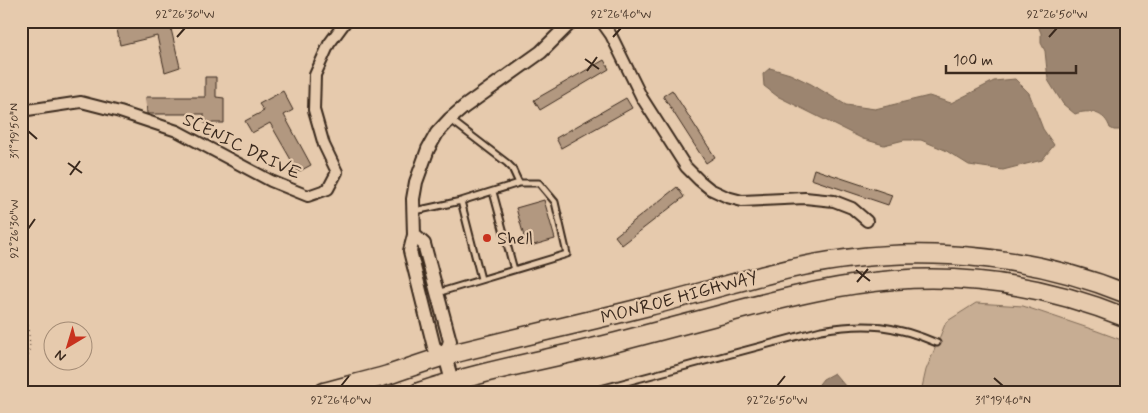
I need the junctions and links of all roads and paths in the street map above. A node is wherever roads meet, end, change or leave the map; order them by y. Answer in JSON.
{"nodes":[{"id":1,"x":346,"y":21,"type":"edge"},
{"id":2,"x":572,"y":21,"type":"edge"},
{"id":3,"x":601,"y":21,"type":"edge"},
{"id":4,"x":21,"y":112,"type":"edge"},
{"id":5,"x":450,"y":119,"type":"junction"},
{"id":6,"x":519,"y":183,"type":"junction"},
{"id":7,"x":493,"y":192,"type":"junction"},
{"id":8,"x":461,"y":201,"type":"junction"},
{"id":9,"x":412,"y":212,"type":"junction"},
{"id":10,"x":473,"y":221,"type":"dead end"},
{"id":11,"x":867,"y":221,"type":"dead end"},
{"id":12,"x":467,"y":223,"type":"junction"},
{"id":13,"x":502,"y":225,"type":"junction"},
{"id":14,"x":496,"y":227,"type":"dead end"},
{"id":15,"x":414,"y":235,"type":"junction"},
{"id":16,"x":506,"y":238,"type":"junction"},
{"id":17,"x":499,"y":240,"type":"dead end"},
{"id":18,"x":479,"y":246,"type":"dead end"},
{"id":19,"x":473,"y":248,"type":"junction"},
{"id":20,"x":509,"y":250,"type":"junction"},
{"id":21,"x":502,"y":252,"type":"dead end"},
{"id":22,"x":482,"y":258,"type":"dead end"},
{"id":23,"x":476,"y":260,"type":"junction"},
{"id":24,"x":514,"y":270,"type":"junction"},
{"id":25,"x":481,"y":279,"type":"junction"},
{"id":26,"x":437,"y":293,"type":"junction"},
{"id":27,"x":1127,"y":294,"type":"edge"},
{"id":28,"x":21,"y":302,"type":"edge"},
{"id":29,"x":1127,"y":318,"type":"edge"},
{"id":30,"x":937,"y":343,"type":"dead end"},
{"id":31,"x":445,"y":356,"type":"junction"},
{"id":32,"x":21,"y":378,"type":"edge"},
{"id":33,"x":452,"y":384,"type":"junction"},
{"id":34,"x":324,"y":392,"type":"edge"},
{"id":35,"x":419,"y":392,"type":"edge"},
{"id":36,"x":589,"y":392,"type":"edge"}],
"edges":[{"from":1,"to":4,"type":"street","name":"SCENIC DRIVE"},
{"from":2,"to":5,"type":"street"},
{"from":3,"to":11,"type":"street"},
{"from":5,"to":6,"type":"lane"},
{"from":5,"to":9,"type":"street"},
{"from":6,"to":7,"type":"lane"},
{"from":6,"to":24,"type":"lane"},
{"from":7,"to":8,"type":"lane"},
{"from":7,"to":13,"type":"lane"},
{"from":8,"to":9,"type":"lane"},
{"from":8,"to":12,"type":"lane"},
{"from":9,"to":15,"type":"street"},
{"from":10,"to":12,"type":"lane"},
{"from":12,"to":19,"type":"lane"},
{"from":13,"to":14,"type":"lane"},
{"from":13,"to":16,"type":"lane"},
{"from":15,"to":26,"type":"street"},
{"from":15,"to":31,"type":"street"},
{"from":16,"to":17,"type":"lane"},
{"from":16,"to":20,"type":"lane"},
{"from":18,"to":19,"type":"lane"},
{"from":19,"to":23,"type":"lane"},
{"from":20,"to":21,"type":"lane"},
{"from":20,"to":24,"type":"lane"},
{"from":22,"to":23,"type":"lane"},
{"from":23,"to":25,"type":"lane"},
{"from":24,"to":25,"type":"lane"},
{"from":25,"to":26,"type":"lane"},
{"from":26,"to":31,"type":"street"},
{"from":27,"to":31,"type":"highway","name":"MONROE HIGHWAY"},
{"from":28,"to":32,"type":"path"},
{"from":29,"to":33,"type":"highway","name":"MONROE HIGHWAY"},
{"from":30,"to":36,"type":"lane"},
{"from":31,"to":33,"type":"street"},
{"from":31,"to":34,"type":"highway","name":"MONROE HIGHWAY"},
{"from":33,"to":35,"type":"highway","name":"MONROE HIGHWAY"}]}
